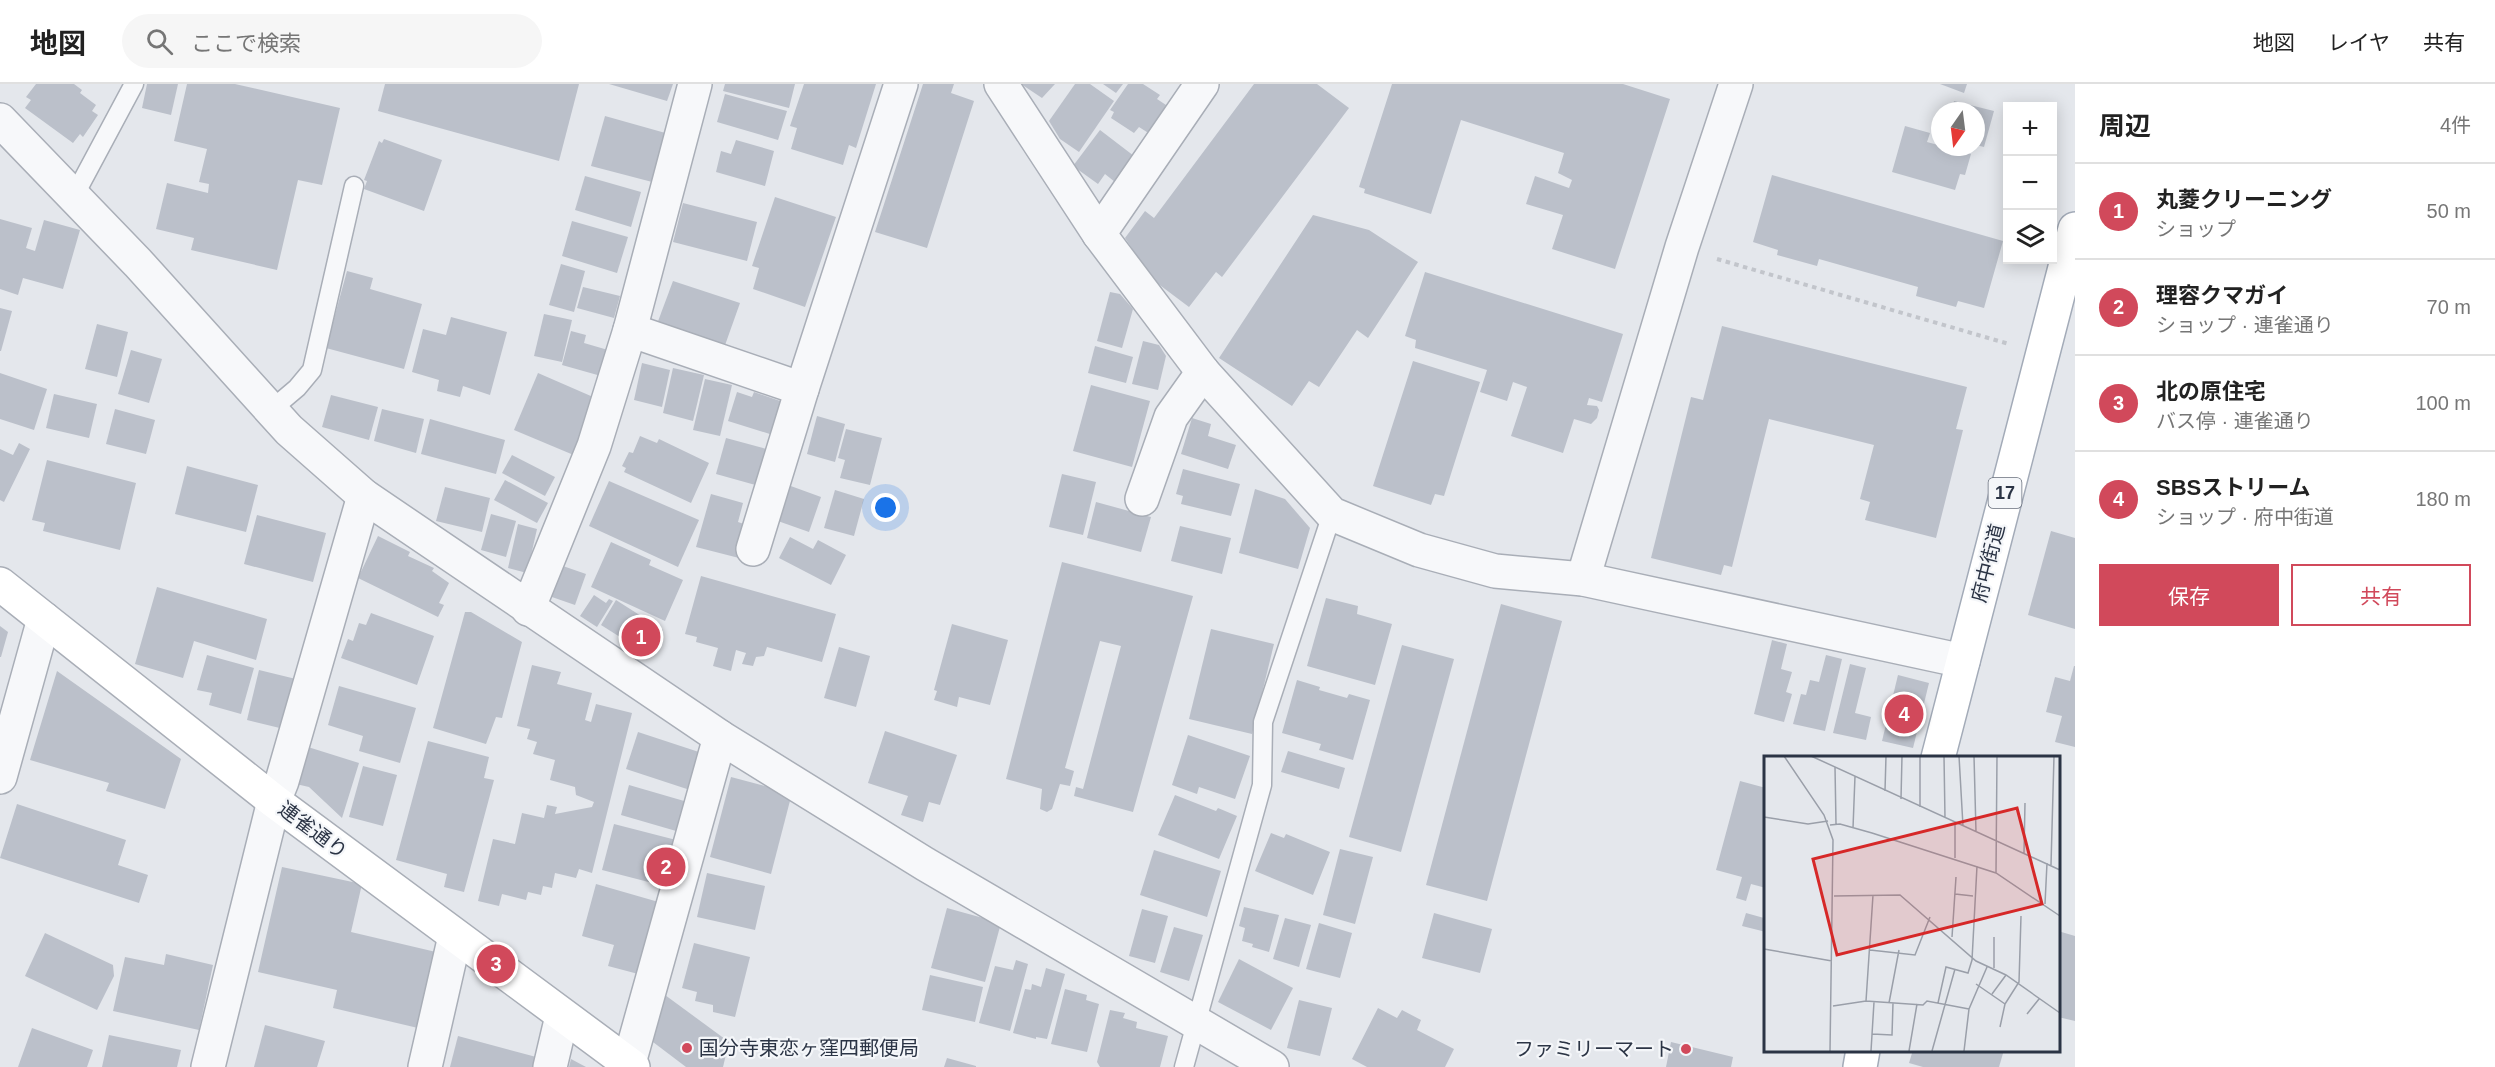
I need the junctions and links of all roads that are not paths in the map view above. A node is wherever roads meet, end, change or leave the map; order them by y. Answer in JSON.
{"nodes":[{"id":1,"x":134,"y":84,"type":"edge"},
{"id":2,"x":695,"y":84,"type":"edge"},
{"id":3,"x":901,"y":84,"type":"edge"},
{"id":4,"x":1002,"y":84,"type":"edge"},
{"id":5,"x":1202,"y":84,"type":"edge"},
{"id":6,"x":1736,"y":84,"type":"edge"},
{"id":7,"x":0,"y":120,"type":"edge"},
{"id":8,"x":354,"y":186,"type":"dead end"},
{"id":9,"x":73,"y":198,"type":"junction"},
{"id":10,"x":2075,"y":229,"type":"edge"},
{"id":11,"x":1099,"y":234,"type":"junction"},
{"id":12,"x":630,"y":330,"type":"junction"},
{"id":13,"x":1203,"y":372,"type":"junction"},
{"id":14,"x":802,"y":389,"type":"junction"},
{"id":15,"x":271,"y":410,"type":"junction"},
{"id":16,"x":364,"y":496,"type":"junction"},
{"id":17,"x":1142,"y":499,"type":"dead end"},
{"id":18,"x":1332,"y":514,"type":"junction"},
{"id":19,"x":753,"y":549,"type":"dead end"},
{"id":20,"x":1583,"y":579,"type":"junction"},
{"id":21,"x":0,"y":584,"type":"edge"},
{"id":22,"x":528,"y":609,"type":"junction"},
{"id":23,"x":44,"y":619,"type":"junction"},
{"id":24,"x":1963,"y":661,"type":"junction"},
{"id":25,"x":720,"y":737,"type":"junction"},
{"id":26,"x":1939,"y":756,"type":"edge"},
{"id":27,"x":0,"y":777,"type":"edge"},
{"id":28,"x":274,"y":801,"type":"junction"},
{"id":29,"x":455,"y":936,"type":"junction"},
{"id":30,"x":562,"y":1016,"type":"junction"},
{"id":31,"x":1196,"y":1022,"type":"junction"},
{"id":32,"x":1863,"y":1052,"type":"edge"},
{"id":33,"x":631,"y":1065,"type":"edge"},
{"id":34,"x":208,"y":1067,"type":"edge"},
{"id":35,"x":426,"y":1067,"type":"edge"},
{"id":36,"x":550,"y":1067,"type":"edge"},
{"id":37,"x":1184,"y":1067,"type":"edge"},
{"id":38,"x":1272,"y":1067,"type":"edge"},
{"id":39,"x":1860,"y":1067,"type":"edge"}],
"edges":[{"from":1,"to":9,"type":"lane"},
{"from":2,"to":12,"type":"street"},
{"from":3,"to":14,"type":"street"},
{"from":4,"to":11,"type":"street"},
{"from":5,"to":11,"type":"street"},
{"from":6,"to":20,"type":"street"},
{"from":7,"to":9,"type":"street"},
{"from":8,"to":15,"type":"lane"},
{"from":9,"to":15,"type":"street"},
{"from":10,"to":24,"type":"main road","name":"府中街道","number":"17"},
{"from":11,"to":13,"type":"street"},
{"from":12,"to":14,"type":"street"},
{"from":12,"to":22,"type":"street"},
{"from":13,"to":17,"type":"street"},
{"from":13,"to":18,"type":"street"},
{"from":14,"to":19,"type":"street"},
{"from":15,"to":16,"type":"street"},
{"from":16,"to":22,"type":"street"},
{"from":16,"to":28,"type":"street"},
{"from":18,"to":20,"type":"street"},
{"from":18,"to":31,"type":"lane"},
{"from":20,"to":24,"type":"street"},
{"from":21,"to":23,"type":"main road","name":"連雀通り"},
{"from":22,"to":25,"type":"street"},
{"from":23,"to":27,"type":"street"},
{"from":23,"to":28,"type":"main road","name":"連雀通り"},
{"from":24,"to":26,"type":"main road","name":"府中街道","number":"17"},
{"from":25,"to":31,"type":"street"},
{"from":25,"to":33,"type":"street"},
{"from":28,"to":29,"type":"main road","name":"連雀通り"},
{"from":28,"to":34,"type":"street"},
{"from":29,"to":30,"type":"main road","name":"連雀通り"},
{"from":29,"to":35,"type":"street"},
{"from":30,"to":33,"type":"main road","name":"連雀通り"},
{"from":30,"to":36,"type":"street"},
{"from":31,"to":37,"type":"lane"},
{"from":31,"to":38,"type":"street"},
{"from":32,"to":39,"type":"main road"}]}
